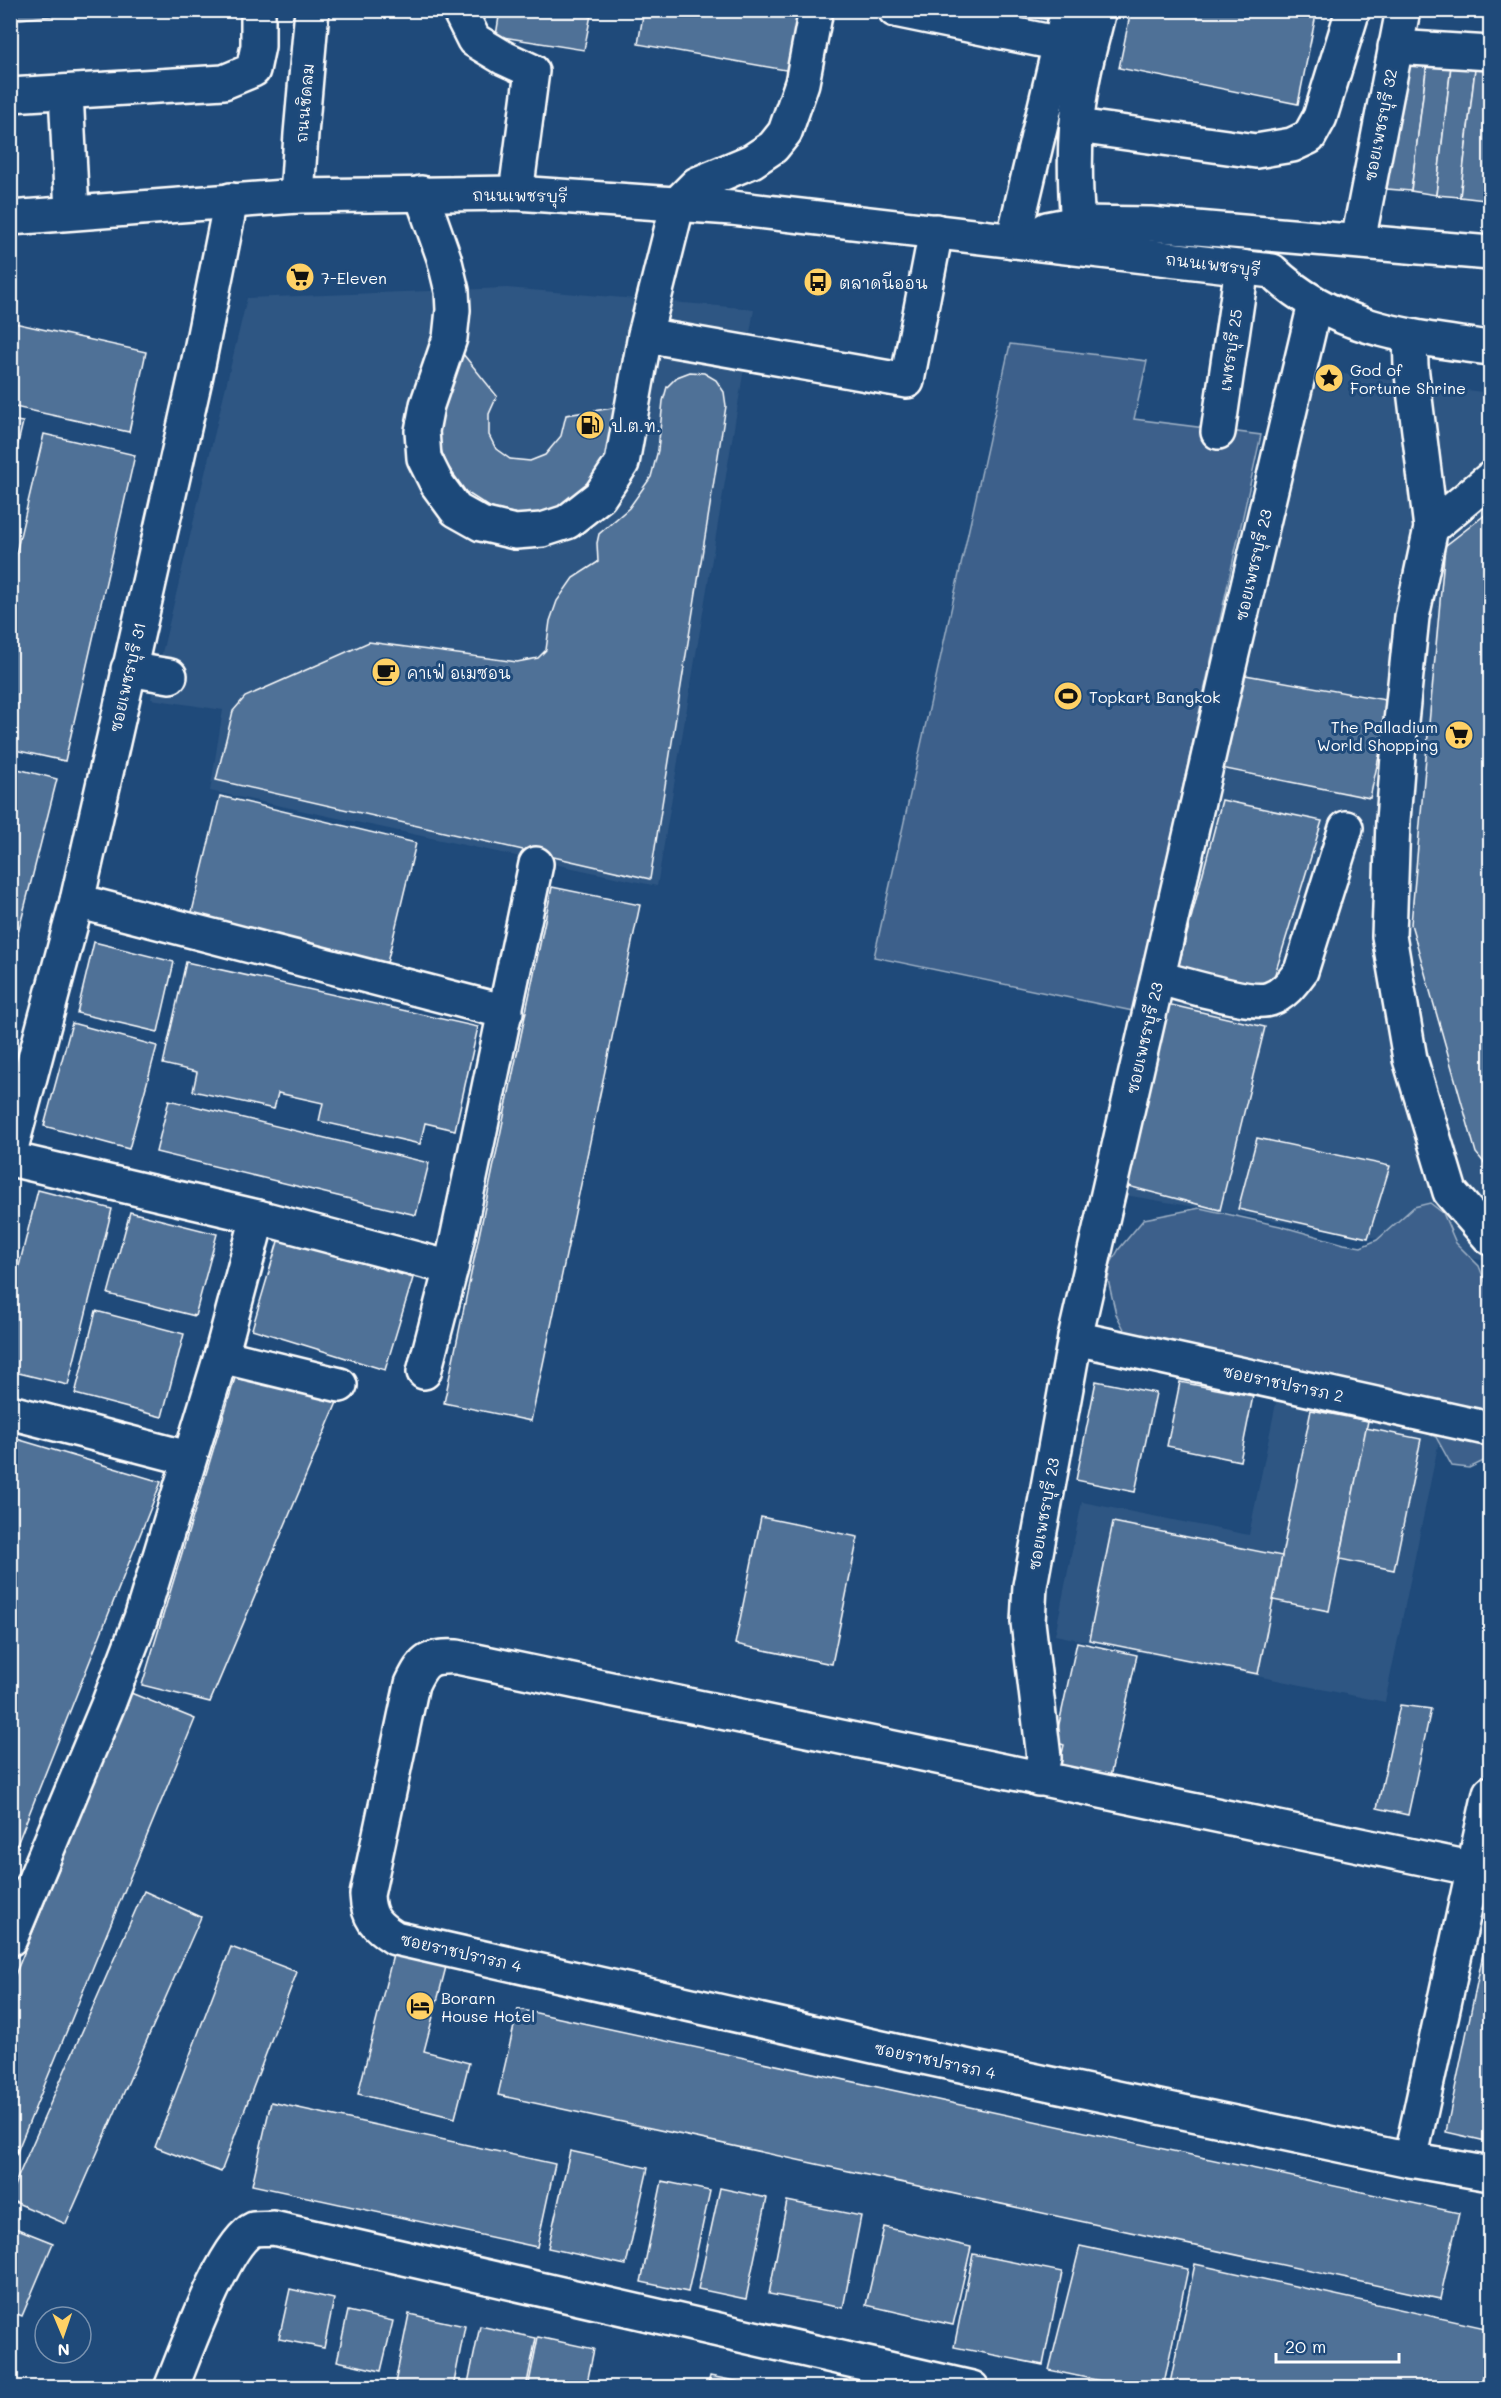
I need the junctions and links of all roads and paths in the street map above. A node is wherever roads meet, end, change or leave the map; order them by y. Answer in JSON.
{"nodes":[{"id":1,"x":258,"y":10,"type":"edge"},
{"id":2,"x":312,"y":10,"type":"edge"},
{"id":3,"x":459,"y":10,"type":"edge"},
{"id":4,"x":816,"y":10,"type":"edge"},
{"id":5,"x":895,"y":10,"type":"edge"},
{"id":6,"x":1068,"y":10,"type":"edge"},
{"id":7,"x":1099,"y":10,"type":"edge"},
{"id":8,"x":1353,"y":10,"type":"edge"},
{"id":9,"x":1403,"y":10,"type":"edge"},
{"id":10,"x":1061,"y":44,"type":"junction"},
{"id":11,"x":1395,"y":47,"type":"junction"},
{"id":12,"x":1491,"y":53,"type":"edge"},
{"id":13,"x":66,"y":92,"type":"junction"},
{"id":14,"x":10,"y":95,"type":"edge"},
{"id":15,"x":1077,"y":126,"type":"junction"},
{"id":16,"x":421,"y":193,"type":"junction"},
{"id":17,"x":516,"y":194,"type":"junction"},
{"id":18,"x":297,"y":196,"type":"junction"},
{"id":19,"x":231,"y":200,"type":"junction"},
{"id":20,"x":678,"y":203,"type":"junction"},
{"id":21,"x":72,"y":212,"type":"junction"},
{"id":22,"x":10,"y":218,"type":"edge"},
{"id":23,"x":1078,"y":223,"type":"junction"},
{"id":24,"x":936,"y":231,"type":"junction"},
{"id":25,"x":1020,"y":241,"type":"junction"},
{"id":26,"x":1358,"y":241,"type":"junction"},
{"id":27,"x":1491,"y":253,"type":"edge"},
{"id":28,"x":1242,"y":267,"type":"junction"},
{"id":29,"x":1315,"y":304,"type":"junction"},
{"id":30,"x":645,"y":335,"type":"junction"},
{"id":31,"x":1410,"y":337,"type":"junction"},
{"id":32,"x":1491,"y":348,"type":"edge"},
{"id":33,"x":1218,"y":432,"type":"dead end"},
{"id":34,"x":1491,"y":479,"type":"edge"},
{"id":35,"x":1431,"y":528,"type":"junction"},
{"id":36,"x":128,"y":669,"type":"junction"},
{"id":37,"x":170,"y":676,"type":"dead end"},
{"id":38,"x":1346,"y":828,"type":"dead end"},
{"id":39,"x":536,"y":864,"type":"dead end"},
{"id":40,"x":77,"y":901,"type":"junction"},
{"id":41,"x":1158,"y":978,"type":"junction"},
{"id":42,"x":506,"y":1012,"type":"junction"},
{"id":43,"x":10,"y":1152,"type":"edge"},
{"id":44,"x":10,"y":1158,"type":"edge"},
{"id":45,"x":258,"y":1217,"type":"junction"},
{"id":46,"x":1491,"y":1238,"type":"edge"},
{"id":47,"x":451,"y":1268,"type":"junction"},
{"id":48,"x":1075,"y":1338,"type":"junction"},
{"id":49,"x":221,"y":1356,"type":"junction"},
{"id":50,"x":424,"y":1372,"type":"dead end"},
{"id":51,"x":340,"y":1385,"type":"dead end"},
{"id":52,"x":10,"y":1412,"type":"edge"},
{"id":53,"x":1491,"y":1429,"type":"edge"},
{"id":54,"x":188,"y":1458,"type":"junction"},
{"id":55,"x":1038,"y":1779,"type":"junction"},
{"id":56,"x":1491,"y":1793,"type":"edge"},
{"id":57,"x":1474,"y":1869,"type":"junction"},
{"id":58,"x":20,"y":1892,"type":"edge"},
{"id":59,"x":10,"y":1939,"type":"edge"},
{"id":60,"x":1410,"y":2160,"type":"junction"},
{"id":61,"x":1491,"y":2174,"type":"edge"},
{"id":62,"x":171,"y":2388,"type":"edge"},
{"id":63,"x":972,"y":2388,"type":"edge"}],
"edges":[{"from":1,"to":13,"type":"street"},
{"from":2,"to":18,"type":"street","name":"ถนนชิดลม"},
{"from":3,"to":17,"type":"street"},
{"from":4,"to":20,"type":"street"},
{"from":5,"to":10,"type":"street"},
{"from":6,"to":10,"type":"street"},
{"from":7,"to":15,"type":"street"},
{"from":8,"to":15,"type":"street"},
{"from":9,"to":11,"type":"street","name":"ซอยเพชรบุรี 32"},
{"from":10,"to":25,"type":"street"},
{"from":11,"to":12,"type":"street"},
{"from":11,"to":26,"type":"street","name":"ซอยเพชรบุรี 32"},
{"from":13,"to":14,"type":"street"},
{"from":13,"to":21,"type":"street"},
{"from":15,"to":23,"type":"street"},
{"from":16,"to":17,"type":"street","name":"ถนนเพชรบุรี"},
{"from":16,"to":18,"type":"street","name":"ถนนเพชรบุรี"},
{"from":16,"to":30,"type":"street"},
{"from":17,"to":20,"type":"street","name":"ถนนเพชรบุรี"},
{"from":18,"to":19,"type":"street","name":"ถนนเพชรบุรี"},
{"from":19,"to":21,"type":"street","name":"ถนนเพชรบุรี"},
{"from":19,"to":36,"type":"street","name":"ซอยเพชรบุรี 31"},
{"from":20,"to":24,"type":"street","name":"ถนนเพชรบุรี"},
{"from":20,"to":30,"type":"street"},
{"from":21,"to":22,"type":"street","name":"ถนนเพชรบุรี"},
{"from":23,"to":25,"type":"street","name":"ถนนเพชรบุรี"},
{"from":23,"to":26,"type":"street","name":"ถนนเพชรบุรี"},
{"from":24,"to":25,"type":"street","name":"ถนนเพชรบุรี"},
{"from":24,"to":30,"type":"street"},
{"from":25,"to":28,"type":"street","name":"ถนนเพชรบุรี"},
{"from":26,"to":27,"type":"street","name":"ถนนเพชรบุรี"},
{"from":28,"to":29,"type":"street","name":"ถนนเพชรบุรี"},
{"from":28,"to":33,"type":"street","name":"เพชรบุรี 25"},
{"from":29,"to":31,"type":"street","name":"ถนนเพชรบุรี"},
{"from":29,"to":41,"type":"street","name":"ซอยเพชรบุรี 23"},
{"from":31,"to":32,"type":"street","name":"ถนนเพชรบุรี"},
{"from":31,"to":35,"type":"street"},
{"from":34,"to":35,"type":"street"},
{"from":35,"to":46,"type":"street"},
{"from":36,"to":37,"type":"street"},
{"from":36,"to":40,"type":"street","name":"ซอยเพชรบุรี 31"},
{"from":38,"to":41,"type":"street"},
{"from":39,"to":42,"type":"street"},
{"from":40,"to":42,"type":"street"},
{"from":40,"to":43,"type":"street","name":"ซอยเพชรบุรี 31"},
{"from":41,"to":48,"type":"street","name":"ซอยเพชรบุรี 23"},
{"from":42,"to":47,"type":"street"},
{"from":44,"to":45,"type":"street"},
{"from":45,"to":47,"type":"street"},
{"from":45,"to":49,"type":"street"},
{"from":47,"to":50,"type":"street"},
{"from":48,"to":53,"type":"street","name":"ซอยราชปรารภ 2"},
{"from":48,"to":55,"type":"street","name":"ซอยเพชรบุรี 23"},
{"from":49,"to":51,"type":"street"},
{"from":49,"to":54,"type":"street"},
{"from":52,"to":54,"type":"street"},
{"from":54,"to":58,"type":"street"},
{"from":55,"to":57,"type":"street"},
{"from":55,"to":60,"type":"street","name":"ซอยราชปรารภ 4"},
{"from":56,"to":57,"type":"street"},
{"from":57,"to":60,"type":"street"},
{"from":58,"to":59,"type":"street"},
{"from":60,"to":61,"type":"street","name":"ซอยราชปรารภ 4"},
{"from":62,"to":63,"type":"street"}]}
